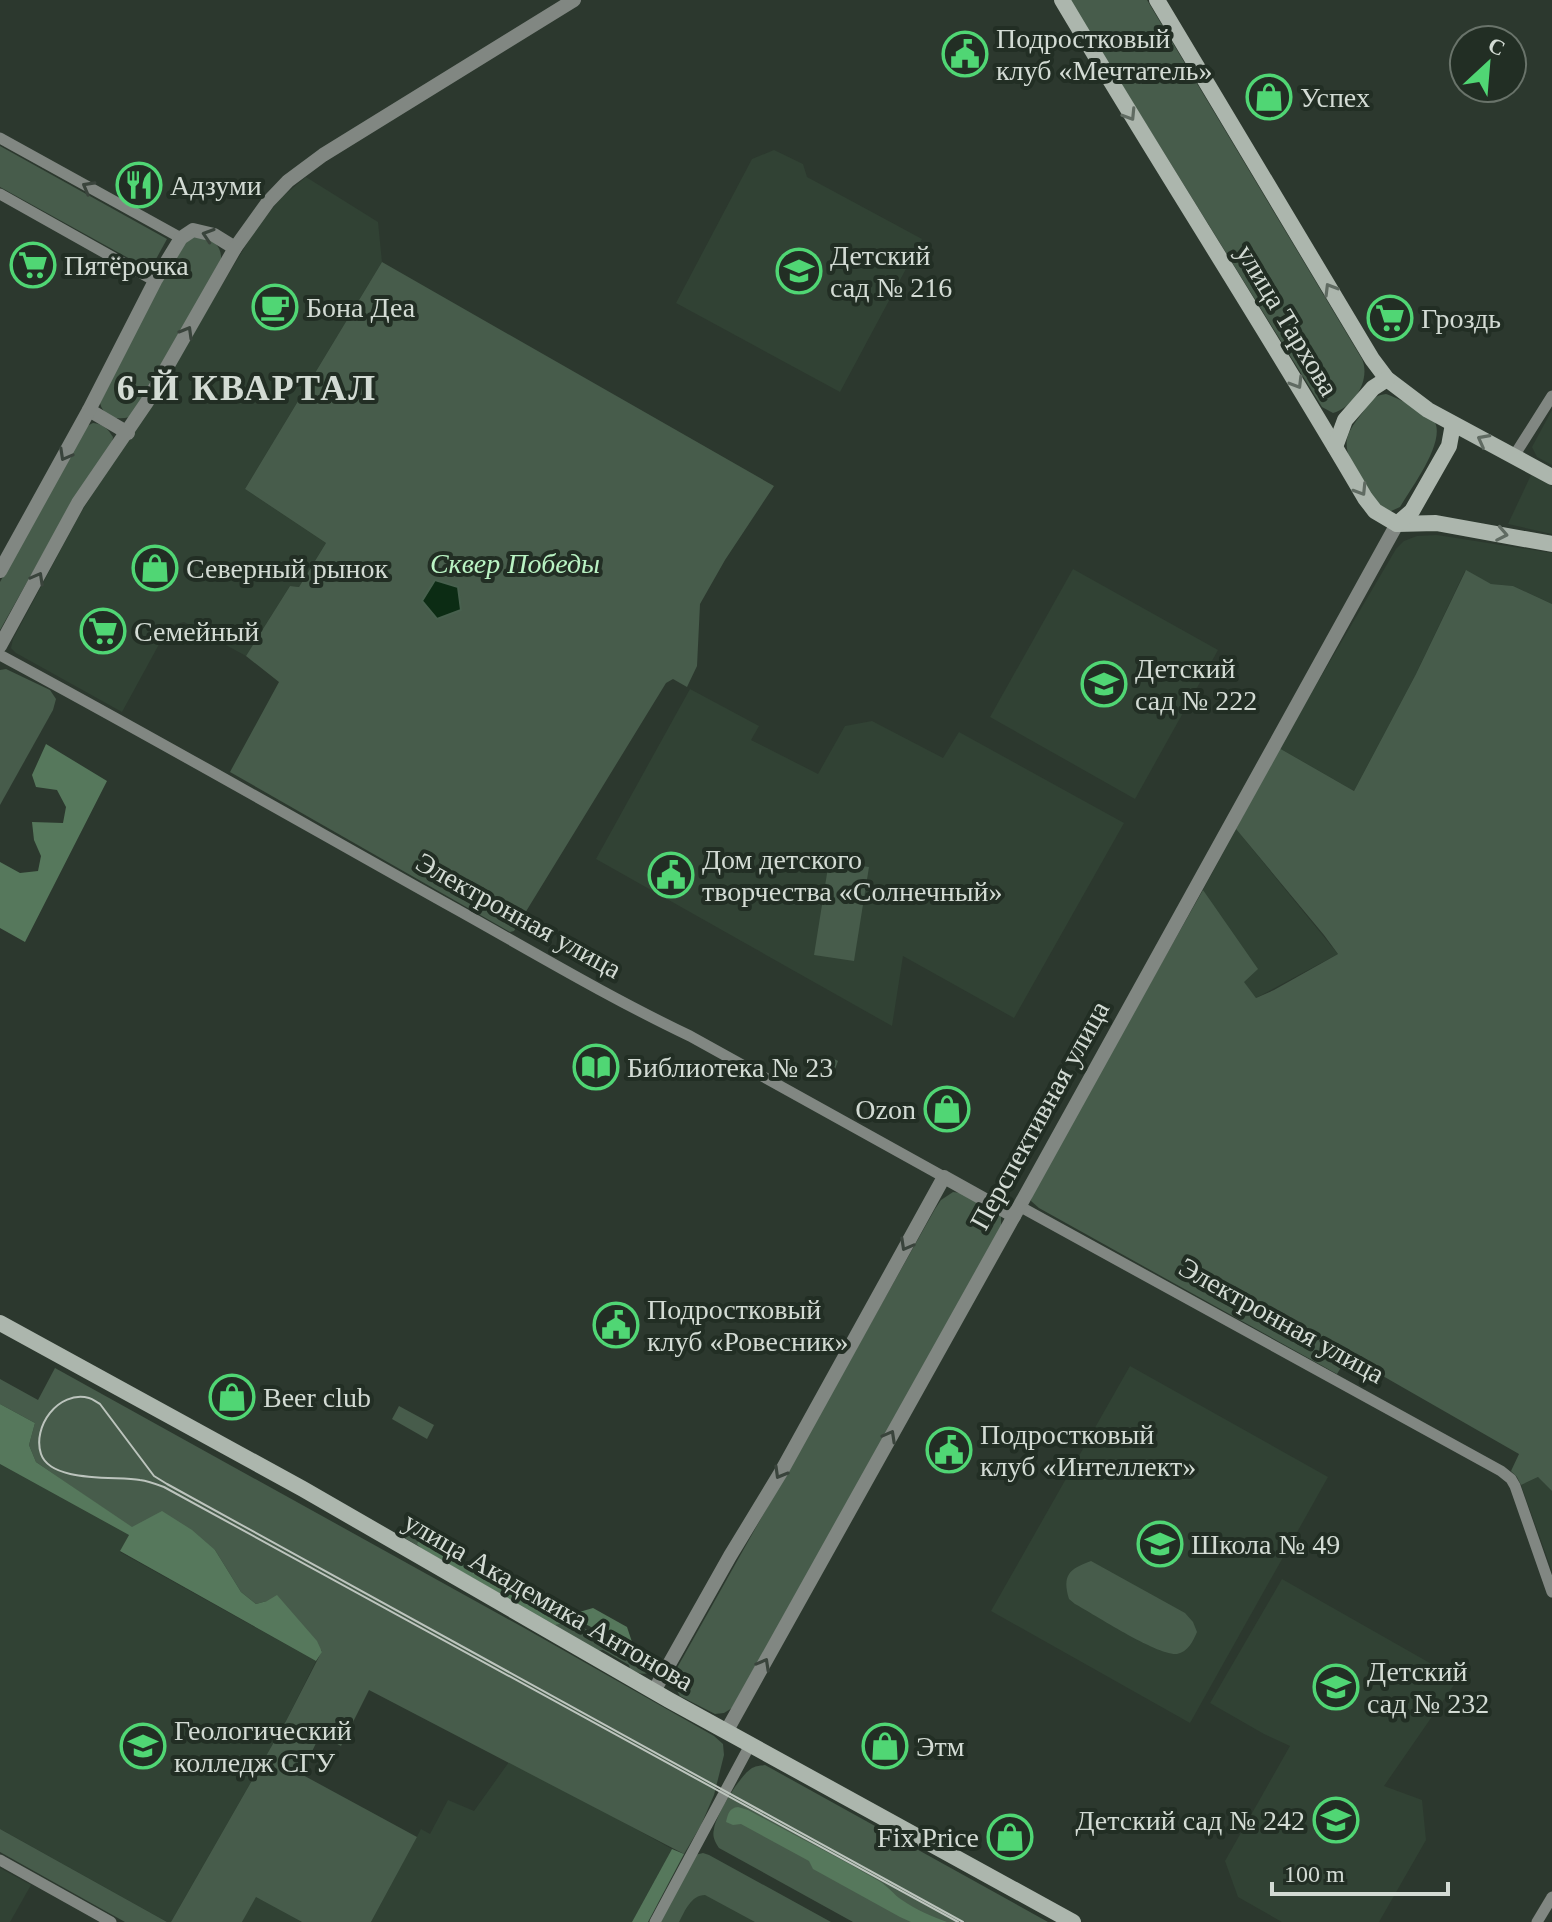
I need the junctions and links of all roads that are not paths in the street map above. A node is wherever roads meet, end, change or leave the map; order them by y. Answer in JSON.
{"nodes":[{"id":1,"x":574,"y":0,"type":"edge"},
{"id":2,"x":1062,"y":0,"type":"edge"},
{"id":3,"x":1157,"y":0,"type":"edge"},
{"id":4,"x":0,"y":138,"type":"edge"},
{"id":5,"x":0,"y":194,"type":"edge"},
{"id":6,"x":181,"y":238,"type":"junction"},
{"id":7,"x":235,"y":248,"type":"junction"},
{"id":8,"x":155,"y":281,"type":"junction"},
{"id":9,"x":1387,"y":379,"type":"junction"},
{"id":10,"x":1552,"y":396,"type":"edge"},
{"id":11,"x":89,"y":410,"type":"junction"},
{"id":12,"x":1453,"y":424,"type":"junction"},
{"id":13,"x":128,"y":433,"type":"junction"},
{"id":14,"x":1335,"y":447,"type":"junction"},
{"id":15,"x":1514,"y":456,"type":"junction"},
{"id":16,"x":1552,"y":477,"type":"edge"},
{"id":17,"x":1397,"y":524,"type":"junction"},
{"id":18,"x":1552,"y":544,"type":"edge"},
{"id":19,"x":0,"y":571,"type":"edge"},
{"id":20,"x":0,"y":646,"type":"edge"},
{"id":21,"x":0,"y":655,"type":"edge"},
{"id":22,"x":944,"y":1177,"type":"junction"},
{"id":23,"x":1016,"y":1211,"type":"junction"},
{"id":24,"x":0,"y":1323,"type":"edge"},
{"id":25,"x":1552,"y":1592,"type":"edge"},
{"id":26,"x":654,"y":1691,"type":"junction"},
{"id":27,"x":726,"y":1732,"type":"junction"},
{"id":28,"x":750,"y":1745,"type":"junction"},
{"id":29,"x":0,"y":1860,"type":"edge"},
{"id":30,"x":1552,"y":1897,"type":"edge"},
{"id":31,"x":111,"y":1922,"type":"edge"},
{"id":32,"x":655,"y":1922,"type":"edge"},
{"id":33,"x":1073,"y":1922,"type":"edge"},
{"id":34,"x":1537,"y":1922,"type":"edge"}],
"edges":[{"from":1,"to":7,"type":"street"},
{"from":2,"to":14,"type":"main road","name":"улица Тархова","one_way":true},
{"from":9,"to":3,"type":"main road","name":"улица Тархова","one_way":true},
{"from":6,"to":4,"type":"street","one_way":true},
{"from":5,"to":8,"type":"street"},
{"from":7,"to":6,"type":"street","one_way":true},
{"from":6,"to":8,"type":"street"},
{"from":13,"to":7,"type":"street","one_way":true},
{"from":8,"to":11,"type":"street"},
{"from":9,"to":12,"type":"main road","name":"улица Тархова"},
{"from":9,"to":14,"type":"main road"},
{"from":10,"to":15,"type":"street"},
{"from":11,"to":13,"type":"street"},
{"from":11,"to":19,"type":"street","one_way":true},
{"from":15,"to":12,"type":"main road","name":"улица Тархова","one_way":true},
{"from":12,"to":17,"type":"main road"},
{"from":20,"to":13,"type":"street","one_way":true},
{"from":14,"to":17,"type":"main road","name":"улица Тархова","one_way":true},
{"from":15,"to":16,"type":"main road","name":"улица Тархова"},
{"from":17,"to":18,"type":"main road","one_way":true},
{"from":17,"to":23,"type":"street","name":"Перспективная улица"},
{"from":21,"to":22,"type":"street","name":"Электронная улица"},
{"from":22,"to":23,"type":"street","name":"Электронная улица"},
{"from":22,"to":26,"type":"street","name":"Перспективная улица","one_way":true},
{"from":23,"to":25,"type":"street","name":"Электронная улица"},
{"from":27,"to":23,"type":"street","name":"Перспективная улица","one_way":true},
{"from":24,"to":26,"type":"main road","name":"улица Академика Антонова"},
{"from":26,"to":27,"type":"main road","name":"улица Академика Антонова"},
{"from":27,"to":28,"type":"main road","name":"улица Академика Антонова"},
{"from":28,"to":32,"type":"street"},
{"from":28,"to":33,"type":"main road","name":"улица Академика Антонова"},
{"from":29,"to":31,"type":"street"},
{"from":30,"to":34,"type":"street"}]}
